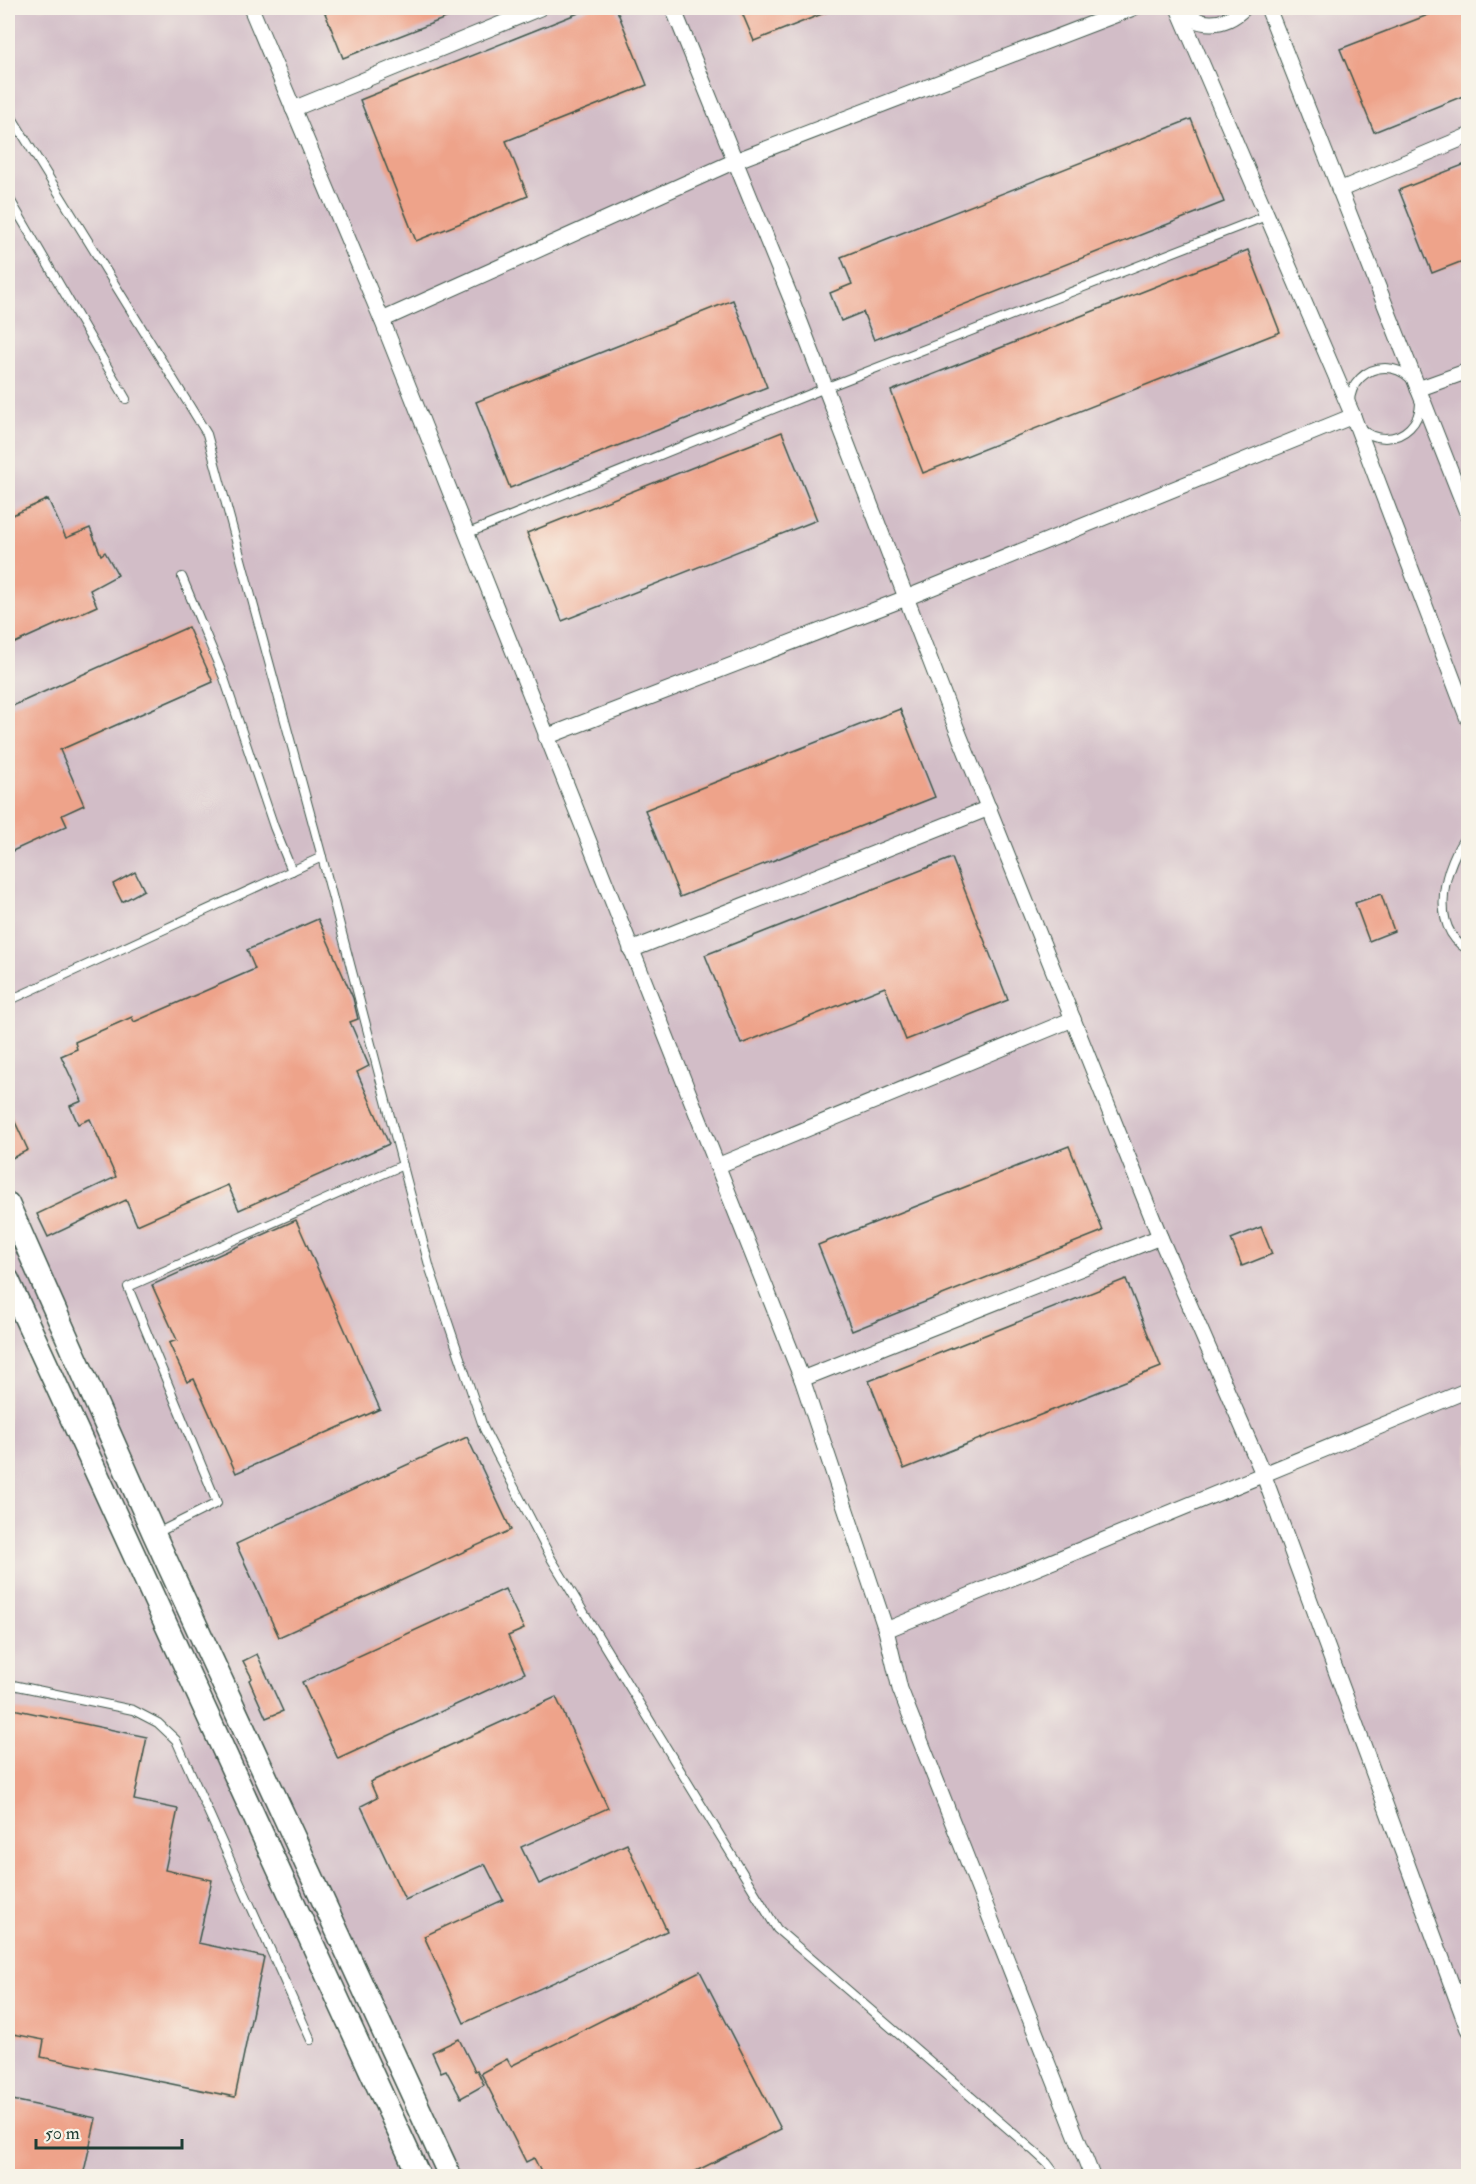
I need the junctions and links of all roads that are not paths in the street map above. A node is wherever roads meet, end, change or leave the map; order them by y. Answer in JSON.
{"nodes":[{"id":1,"x":251,"y":8,"type":"edge"},
{"id":2,"x":540,"y":8,"type":"edge"},
{"id":3,"x":673,"y":8,"type":"edge"},
{"id":4,"x":1133,"y":8,"type":"edge"},
{"id":5,"x":1179,"y":8,"type":"edge"},
{"id":6,"x":1244,"y":8,"type":"edge"},
{"id":7,"x":1268,"y":8,"type":"edge"},
{"id":8,"x":293,"y":110,"type":"junction"},
{"id":9,"x":8,"y":111,"type":"edge"},
{"id":10,"x":1468,"y":136,"type":"edge"},
{"id":11,"x":735,"y":161,"type":"junction"},
{"id":12,"x":1340,"y":190,"type":"junction"},
{"id":13,"x":8,"y":196,"type":"edge"},
{"id":14,"x":1266,"y":216,"type":"junction"},
{"id":15,"x":382,"y":320,"type":"junction"},
{"id":16,"x":1468,"y":371,"type":"edge"},
{"id":17,"x":825,"y":388,"type":"junction"},
{"id":18,"x":1418,"y":389,"type":"junction"},
{"id":19,"x":126,"y":399,"type":"dead end"},
{"id":20,"x":1353,"y":416,"type":"junction"},
{"id":21,"x":1468,"y":515,"type":"edge"},
{"id":22,"x":466,"y":534,"type":"junction"},
{"id":23,"x":182,"y":577,"type":"dead end"},
{"id":24,"x":906,"y":598,"type":"junction"},
{"id":25,"x":1468,"y":719,"type":"edge"},
{"id":26,"x":546,"y":736,"type":"junction"},
{"id":27,"x":989,"y":808,"type":"junction"},
{"id":28,"x":1468,"y":833,"type":"edge"},
{"id":29,"x":322,"y":857,"type":"junction"},
{"id":30,"x":292,"y":871,"type":"junction"},
{"id":31,"x":1468,"y":950,"type":"edge"},
{"id":32,"x":631,"y":951,"type":"junction"},
{"id":33,"x":9,"y":997,"type":"edge"},
{"id":34,"x":1073,"y":1019,"type":"junction"},
{"id":35,"x":403,"y":1165,"type":"junction"},
{"id":36,"x":717,"y":1166,"type":"junction"},
{"id":37,"x":8,"y":1204,"type":"edge"},
{"id":38,"x":1160,"y":1237,"type":"junction"},
{"id":39,"x":8,"y":1280,"type":"edge"},
{"id":40,"x":802,"y":1379,"type":"junction"},
{"id":41,"x":1468,"y":1390,"type":"edge"},
{"id":42,"x":1264,"y":1476,"type":"junction"},
{"id":43,"x":154,"y":1534,"type":"junction"},
{"id":44,"x":129,"y":1545,"type":"junction"},
{"id":45,"x":886,"y":1630,"type":"junction"},
{"id":46,"x":8,"y":1684,"type":"edge"},
{"id":47,"x":1468,"y":2029,"type":"edge"},
{"id":48,"x":311,"y":2040,"type":"dead end"},
{"id":49,"x":419,"y":2176,"type":"edge"},
{"id":50,"x":450,"y":2176,"type":"edge"},
{"id":51,"x":1057,"y":2176,"type":"edge"},
{"id":52,"x":1092,"y":2176,"type":"edge"}],
"edges":[{"from":1,"to":8,"type":"street"},
{"from":2,"to":8,"type":"street"},
{"from":3,"to":11,"type":"street"},
{"from":4,"to":11,"type":"street"},
{"from":5,"to":6,"type":"street"},
{"from":5,"to":14,"type":"street"},
{"from":7,"to":12,"type":"street"},
{"from":8,"to":15,"type":"street"},
{"from":9,"to":29,"type":"lane"},
{"from":10,"to":12,"type":"street"},
{"from":11,"to":15,"type":"street"},
{"from":11,"to":17,"type":"street"},
{"from":12,"to":18,"type":"street"},
{"from":13,"to":19,"type":"lane"},
{"from":14,"to":17,"type":"lane"},
{"from":14,"to":20,"type":"street"},
{"from":15,"to":22,"type":"street"},
{"from":16,"to":18,"type":"street"},
{"from":17,"to":22,"type":"lane"},
{"from":17,"to":24,"type":"street"},
{"from":18,"to":20,"type":"lane"},
{"from":18,"to":20,"type":"lane"},
{"from":18,"to":21,"type":"street"},
{"from":20,"to":24,"type":"street"},
{"from":20,"to":25,"type":"street"},
{"from":22,"to":26,"type":"street"},
{"from":23,"to":30,"type":"lane"},
{"from":24,"to":26,"type":"street"},
{"from":24,"to":27,"type":"street"},
{"from":26,"to":32,"type":"street"},
{"from":27,"to":32,"type":"street"},
{"from":27,"to":34,"type":"street"},
{"from":28,"to":31,"type":"lane"},
{"from":29,"to":30,"type":"lane"},
{"from":29,"to":35,"type":"lane"},
{"from":30,"to":33,"type":"lane"},
{"from":32,"to":36,"type":"street"},
{"from":34,"to":36,"type":"street"},
{"from":34,"to":38,"type":"street"},
{"from":35,"to":43,"type":"lane"},
{"from":35,"to":51,"type":"lane"},
{"from":36,"to":40,"type":"street"},
{"from":37,"to":43,"type":"street"},
{"from":38,"to":40,"type":"street"},
{"from":38,"to":42,"type":"street"},
{"from":39,"to":44,"type":"street"},
{"from":40,"to":45,"type":"street"},
{"from":41,"to":42,"type":"street"},
{"from":42,"to":45,"type":"street"},
{"from":42,"to":47,"type":"street"},
{"from":43,"to":44,"type":"street"},
{"from":43,"to":50,"type":"street"},
{"from":44,"to":49,"type":"street"},
{"from":45,"to":52,"type":"street"},
{"from":46,"to":48,"type":"lane"}]}
